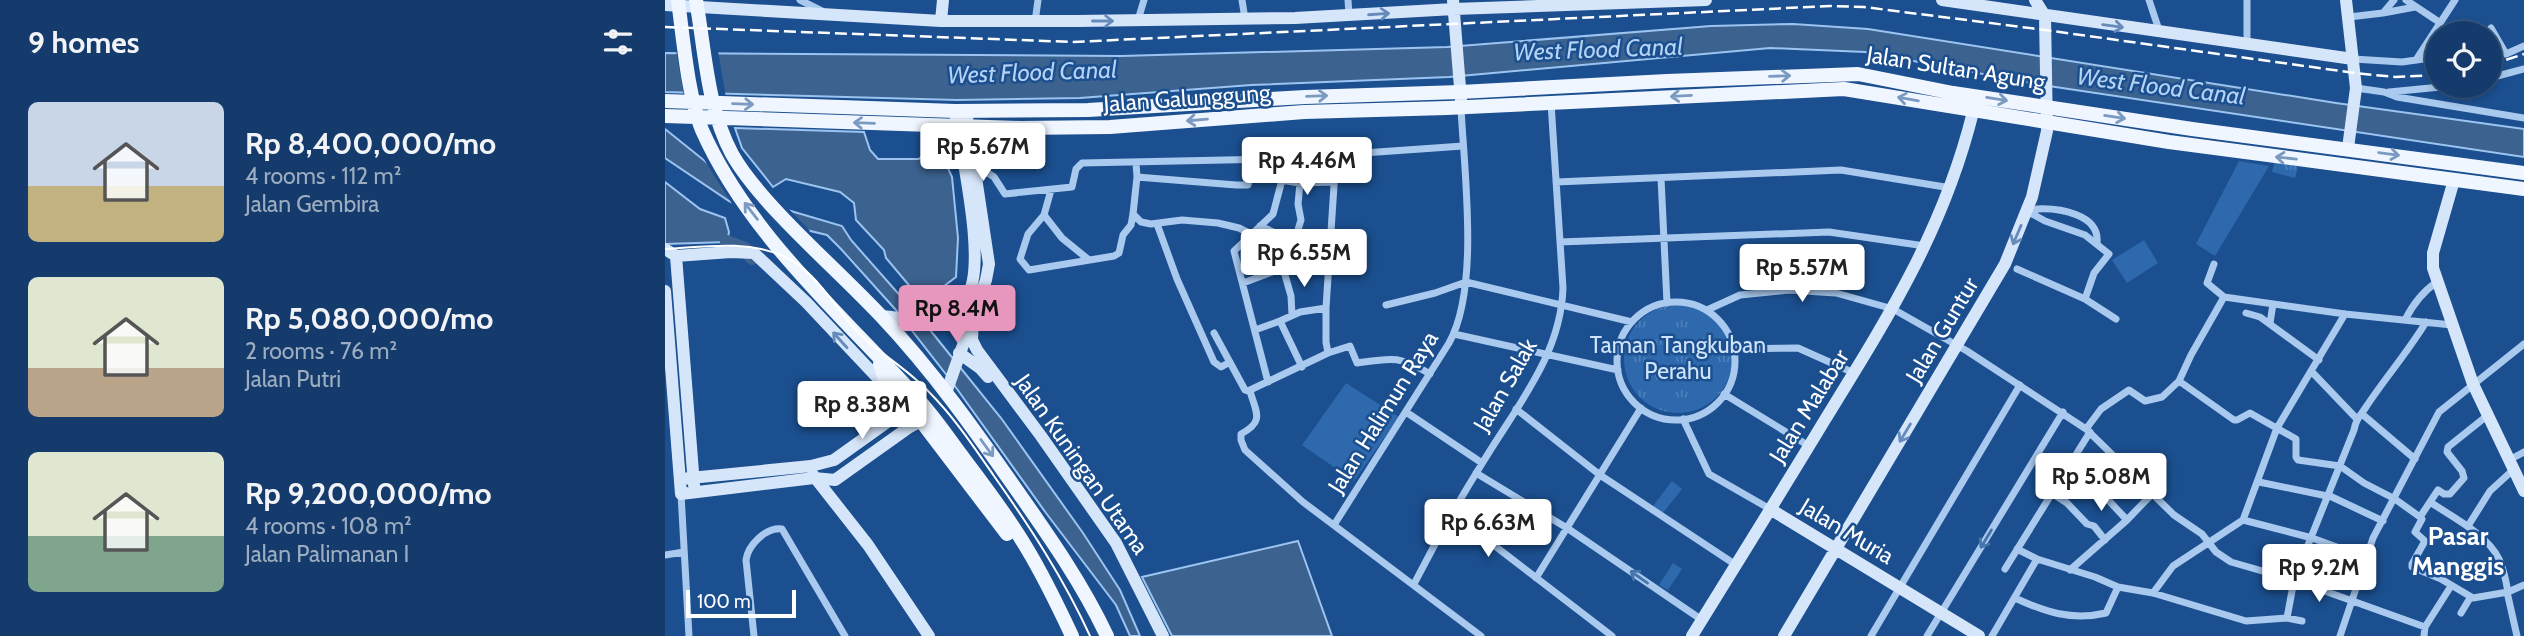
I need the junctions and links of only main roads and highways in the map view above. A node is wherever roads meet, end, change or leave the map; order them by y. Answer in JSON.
{"nodes":[{"id":1,"x":696,"y":0,"type":"edge"},
{"id":2,"x":669,"y":3,"type":"edge"},
{"id":3,"x":1460,"y":90,"type":"joint"},
{"id":4,"x":1571,"y":94,"type":"junction"},
{"id":5,"x":1951,"y":99,"type":"junction"},
{"id":6,"x":1240,"y":101,"type":"junction"},
{"id":7,"x":1461,"y":108,"type":"joint"},
{"id":8,"x":670,"y":109,"type":"edge"},
{"id":9,"x":1241,"y":116,"type":"junction"},
{"id":10,"x":961,"y":119,"type":"junction"},
{"id":11,"x":2192,"y":129,"type":"junction"},
{"id":12,"x":2190,"y":145,"type":"junction"},
{"id":13,"x":2524,"y":173,"type":"edge"},
{"id":14,"x":2524,"y":189,"type":"edge"},
{"id":15,"x":879,"y":359,"type":"junction"},
{"id":16,"x":1034,"y":562,"type":"junction"},
{"id":17,"x":1072,"y":636,"type":"edge"},
{"id":18,"x":1107,"y":636,"type":"edge"}],
"edges":[{"from":1,"to":18,"type":"main road","one_way":true},
{"from":15,"to":2,"type":"main road","one_way":true},
{"from":3,"to":4,"type":"main road","name":"Jalan Sultan Agung"},
{"from":6,"to":3,"type":"main road","name":"Jalan Galunggung","one_way":true},
{"from":4,"to":5,"type":"main road","name":"Jalan Sultan Agung"},
{"from":4,"to":7,"type":"main road","name":"Jalan Sultan Agung"},
{"from":5,"to":11,"type":"main road","name":"Jalan Sultan Agung","one_way":true},
{"from":5,"to":12,"type":"main road","name":"Jalan Sultan Agung"},
{"from":6,"to":9,"type":"main road"},
{"from":6,"to":10,"type":"main road","name":"Jalan Galunggung"},
{"from":7,"to":9,"type":"main road","name":"Jalan Galunggung"},
{"from":8,"to":10,"type":"main road","name":"Jalan Galunggung"},
{"from":9,"to":10,"type":"main road","name":"Jalan Galunggung","one_way":true},
{"from":11,"to":12,"type":"main road"},
{"from":11,"to":13,"type":"main road","name":"Jalan Sultan Agung","one_way":true},
{"from":14,"to":12,"type":"main road","name":"Jalan Sultan Agung","one_way":true},
{"from":15,"to":16,"type":"main road"},
{"from":15,"to":16,"type":"main road"},
{"from":16,"to":17,"type":"main road"}]}
